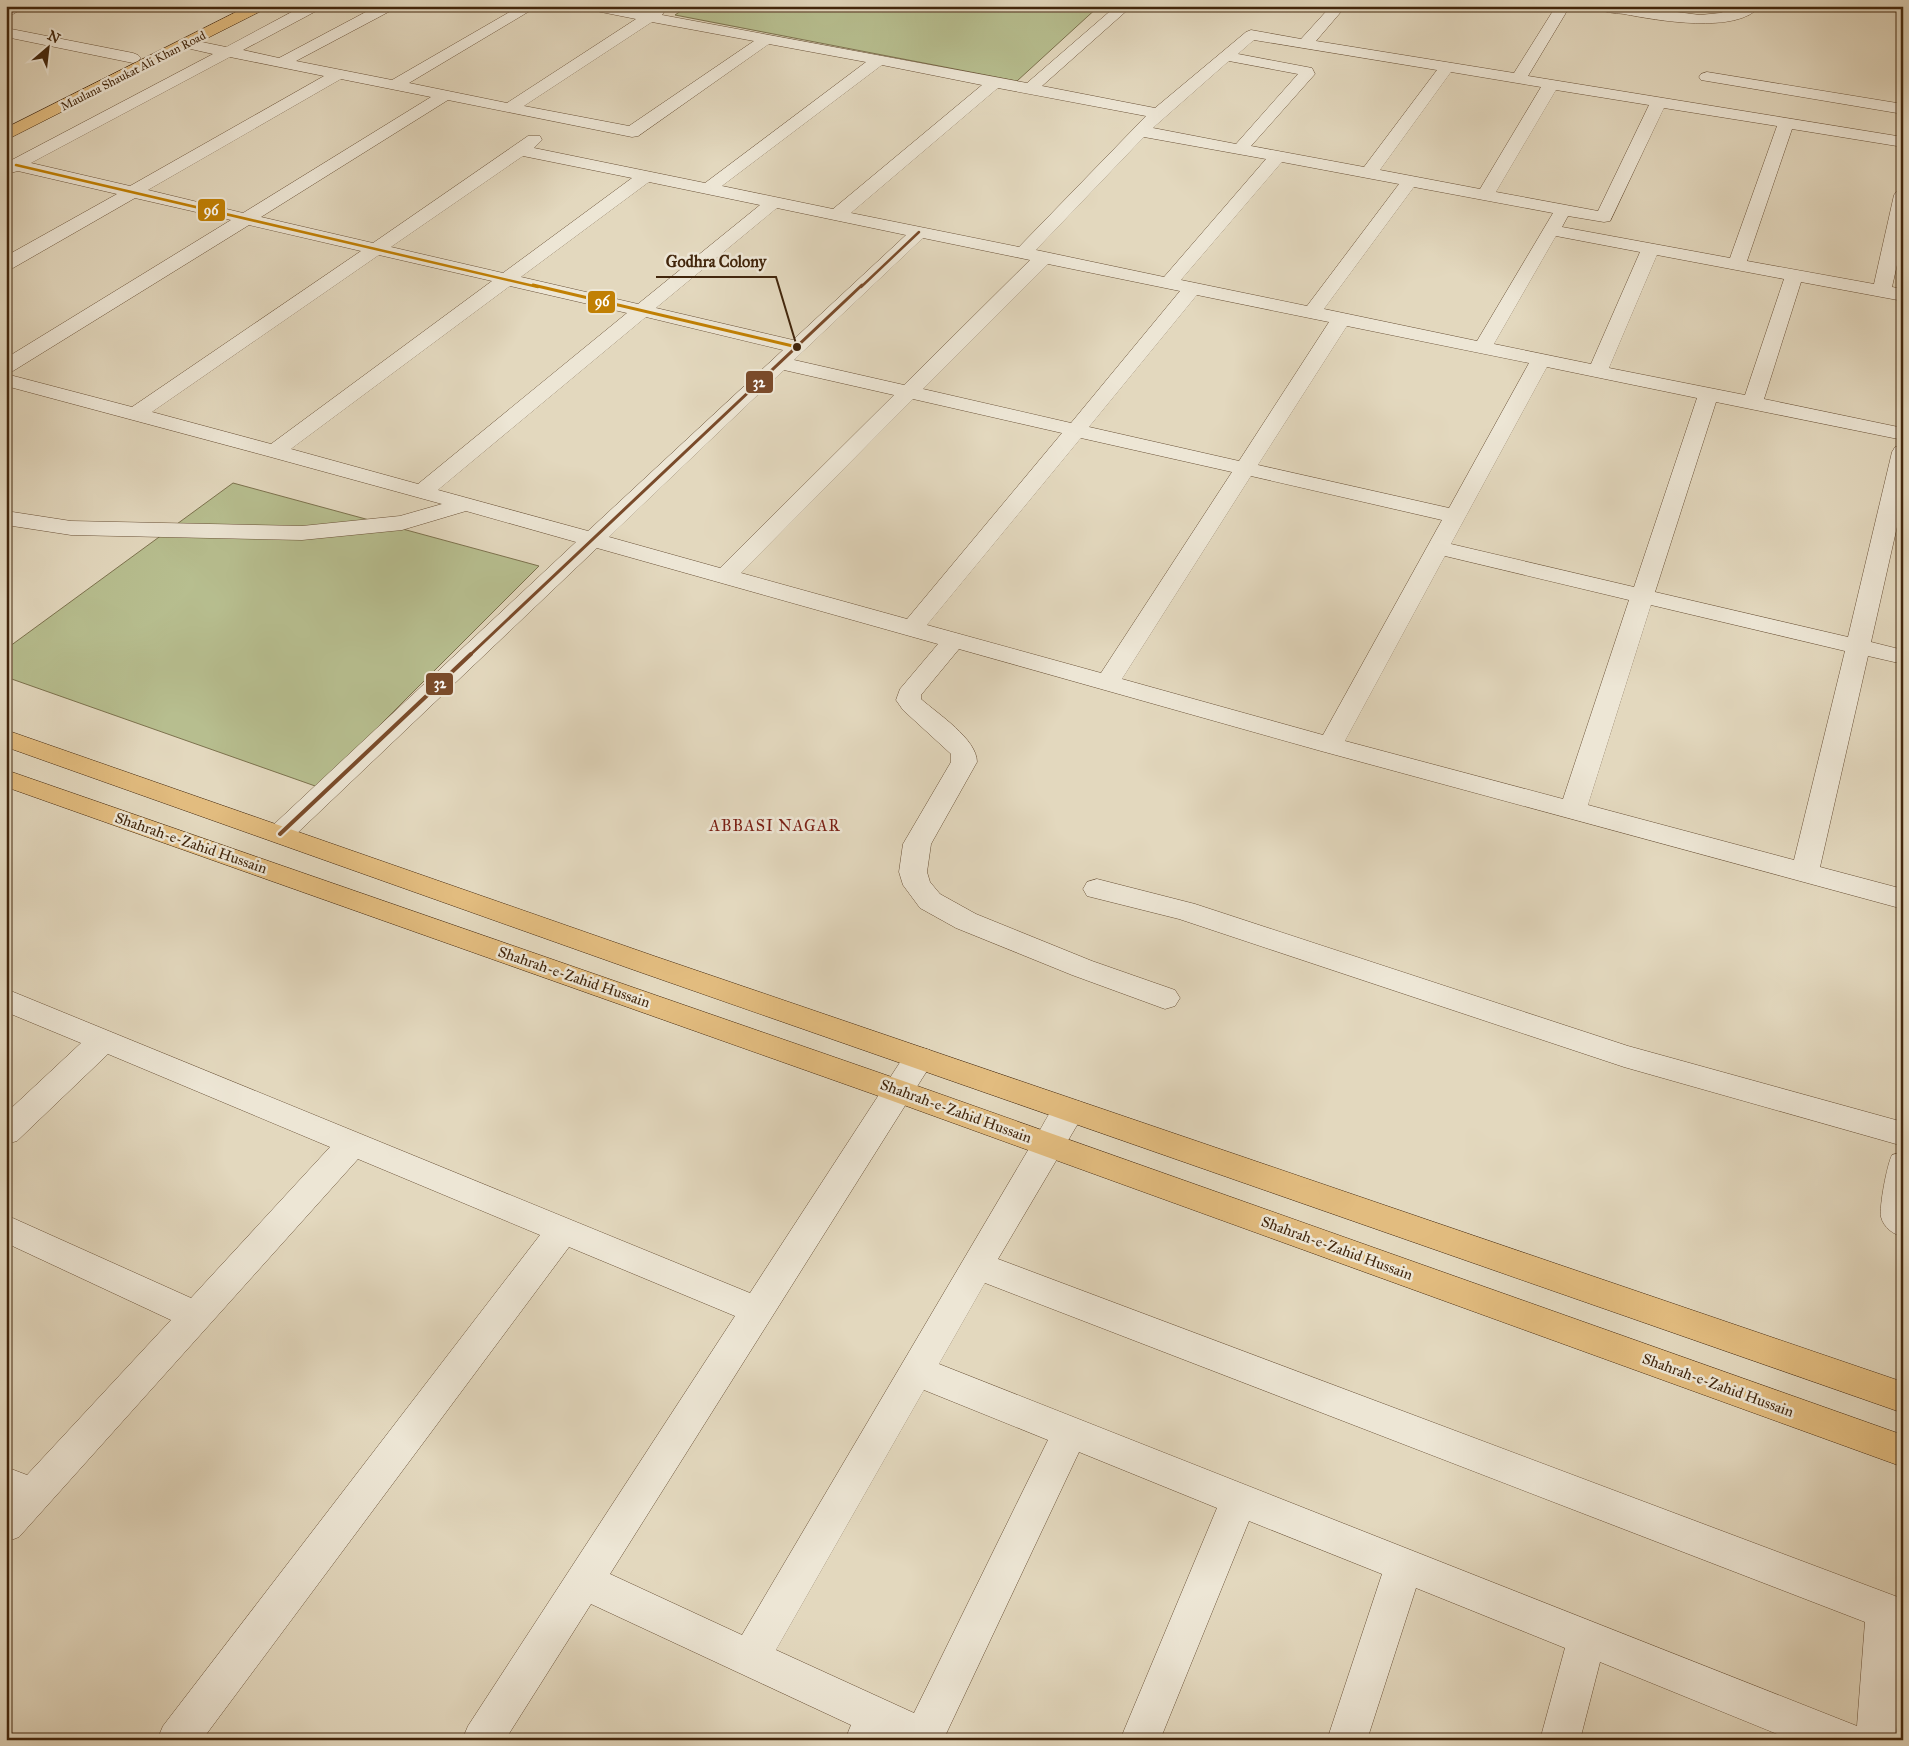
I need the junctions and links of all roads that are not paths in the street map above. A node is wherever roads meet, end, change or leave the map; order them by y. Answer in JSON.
{"nodes":[{"id":1,"x":20,"y":6,"type":"edge"},
{"id":2,"x":235,"y":6,"type":"edge"},
{"id":3,"x":260,"y":6,"type":"edge"},
{"id":4,"x":315,"y":6,"type":"edge"},
{"id":5,"x":389,"y":6,"type":"edge"},
{"id":6,"x":531,"y":6,"type":"edge"},
{"id":7,"x":591,"y":6,"type":"edge"},
{"id":8,"x":667,"y":6,"type":"edge"},
{"id":9,"x":1125,"y":6,"type":"edge"},
{"id":10,"x":1339,"y":6,"type":"edge"},
{"id":11,"x":1563,"y":6,"type":"edge"},
{"id":12,"x":1602,"y":6,"type":"edge"},
{"id":13,"x":1753,"y":6,"type":"edge"},
{"id":14,"x":6,"y":14,"type":"edge"},
{"id":15,"x":650,"y":17,"type":"junction"},
{"id":16,"x":6,"y":32,"type":"edge"},
{"id":17,"x":768,"y":39,"type":"junction"},
{"id":18,"x":187,"y":44,"type":"junction"},
{"id":19,"x":1305,"y":44,"type":"junction"},
{"id":20,"x":228,"y":51,"type":"junction"},
{"id":21,"x":1226,"y":56,"type":"junction"},
{"id":22,"x":133,"y":58,"type":"junction"},
{"id":23,"x":879,"y":60,"type":"junction"},
{"id":24,"x":282,"y":62,"type":"junction"},
{"id":25,"x":1447,"y":67,"type":"junction"},
{"id":26,"x":339,"y":74,"type":"junction"},
{"id":27,"x":1707,"y":77,"type":"dead end"},
{"id":28,"x":1518,"y":79,"type":"junction"},
{"id":29,"x":995,"y":82,"type":"junction"},
{"id":30,"x":1551,"y":84,"type":"junction"},
{"id":31,"x":395,"y":85,"type":"junction"},
{"id":32,"x":1030,"y":89,"type":"junction"},
{"id":33,"x":446,"y":95,"type":"junction"},
{"id":34,"x":1659,"y":102,"type":"junction"},
{"id":35,"x":510,"y":108,"type":"junction"},
{"id":36,"x":1903,"y":108,"type":"edge"},
{"id":37,"x":1158,"y":113,"type":"junction"},
{"id":38,"x":564,"y":119,"type":"junction"},
{"id":39,"x":6,"y":121,"type":"edge"},
{"id":40,"x":1786,"y":123,"type":"junction"},
{"id":41,"x":1141,"y":131,"type":"junction"},
{"id":42,"x":6,"y":135,"type":"edge"},
{"id":43,"x":1903,"y":142,"type":"edge"},
{"id":44,"x":1240,"y":149,"type":"junction"},
{"id":45,"x":520,"y":150,"type":"junction"},
{"id":46,"x":1278,"y":156,"type":"junction"},
{"id":47,"x":11,"y":167,"type":"edge"},
{"id":48,"x":1369,"y":173,"type":"junction"},
{"id":49,"x":646,"y":176,"type":"junction"},
{"id":50,"x":1410,"y":181,"type":"junction"},
{"id":51,"x":708,"y":189,"type":"junction"},
{"id":52,"x":132,"y":192,"type":"junction"},
{"id":53,"x":1485,"y":195,"type":"junction"},
{"id":54,"x":1903,"y":195,"type":"edge"},
{"id":55,"x":774,"y":202,"type":"junction"},
{"id":56,"x":1563,"y":209,"type":"junction"},
{"id":57,"x":837,"y":215,"type":"junction"},
{"id":58,"x":246,"y":219,"type":"junction"},
{"id":59,"x":1552,"y":230,"type":"junction"},
{"id":60,"x":919,"y":232,"type":"junction"},
{"id":61,"x":1651,"y":248,"type":"junction"},
{"id":62,"x":376,"y":249,"type":"junction"},
{"id":63,"x":1023,"y":253,"type":"junction"},
{"id":64,"x":1044,"y":258,"type":"junction"},
{"id":65,"x":6,"y":264,"type":"edge"},
{"id":66,"x":1737,"y":264,"type":"junction"},
{"id":67,"x":1794,"y":275,"type":"junction"},
{"id":68,"x":506,"y":279,"type":"junction"},
{"id":69,"x":1168,"y":283,"type":"junction"},
{"id":70,"x":1193,"y":288,"type":"junction"},
{"id":71,"x":1882,"y":292,"type":"junction"},
{"id":72,"x":1903,"y":295,"type":"edge"},
{"id":73,"x":642,"y":311,"type":"junction"},
{"id":74,"x":1312,"y":313,"type":"junction"},
{"id":75,"x":1341,"y":319,"type":"junction"},
{"id":76,"x":797,"y":347,"type":"junction"},
{"id":77,"x":1482,"y":348,"type":"junction"},
{"id":78,"x":1540,"y":360,"type":"junction"},
{"id":79,"x":779,"y":363,"type":"junction"},
{"id":80,"x":6,"y":367,"type":"edge"},
{"id":81,"x":1597,"y":372,"type":"junction"},
{"id":82,"x":6,"y":380,"type":"edge"},
{"id":83,"x":908,"y":392,"type":"junction"},
{"id":84,"x":1708,"y":394,"type":"junction"},
{"id":85,"x":1752,"y":403,"type":"junction"},
{"id":86,"x":136,"y":414,"type":"junction"},
{"id":87,"x":1076,"y":430,"type":"junction"},
{"id":88,"x":1903,"y":434,"type":"edge"},
{"id":89,"x":275,"y":451,"type":"junction"},
{"id":90,"x":1901,"y":464,"type":"edge"},
{"id":91,"x":1245,"y":468,"type":"junction"},
{"id":92,"x":423,"y":492,"type":"junction"},
{"id":93,"x":467,"y":504,"type":"junction"},
{"id":94,"x":1456,"y":516,"type":"junction"},
{"id":95,"x":6,"y":518,"type":"edge"},
{"id":96,"x":593,"y":538,"type":"junction"},
{"id":97,"x":1438,"y":548,"type":"junction"},
{"id":98,"x":726,"y":575,"type":"junction"},
{"id":99,"x":1643,"y":596,"type":"junction"},
{"id":100,"x":913,"y":627,"type":"junction"},
{"id":101,"x":955,"y":639,"type":"junction"},
{"id":102,"x":1858,"y":646,"type":"junction"},
{"id":103,"x":1903,"y":657,"type":"edge"},
{"id":104,"x":1108,"y":682,"type":"junction"},
{"id":105,"x":6,"y":738,"type":"edge"},
{"id":106,"x":1330,"y":744,"type":"junction"},
{"id":107,"x":6,"y":778,"type":"edge"},
{"id":108,"x":1573,"y":810,"type":"junction"},
{"id":109,"x":280,"y":834,"type":"junction"},
{"id":110,"x":1805,"y":873,"type":"junction"},
{"id":111,"x":1097,"y":889,"type":"dead end"},
{"id":112,"x":1903,"y":899,"type":"edge"},
{"id":113,"x":1166,"y":998,"type":"dead end"},
{"id":114,"x":6,"y":1000,"type":"edge"},
{"id":115,"x":104,"y":1040,"type":"junction"},
{"id":116,"x":919,"y":1058,"type":"junction"},
{"id":117,"x":898,"y":1091,"type":"junction"},
{"id":118,"x":1070,"y":1110,"type":"junction"},
{"id":119,"x":6,"y":1132,"type":"edge"},
{"id":120,"x":1903,"y":1134,"type":"edge"},
{"id":121,"x":353,"y":1143,"type":"junction"},
{"id":122,"x":1048,"y":1144,"type":"junction"},
{"id":123,"x":1903,"y":1164,"type":"edge"},
{"id":124,"x":1903,"y":1224,"type":"edge"},
{"id":125,"x":6,"y":1228,"type":"edge"},
{"id":126,"x":562,"y":1230,"type":"junction"},
{"id":127,"x":978,"y":1266,"type":"junction"},
{"id":128,"x":758,"y":1311,"type":"junction"},
{"id":129,"x":196,"y":1316,"type":"junction"},
{"id":130,"x":917,"y":1371,"type":"junction"},
{"id":131,"x":1903,"y":1398,"type":"edge"},
{"id":132,"x":1070,"y":1432,"type":"junction"},
{"id":133,"x":1903,"y":1451,"type":"edge"},
{"id":134,"x":19,"y":1490,"type":"edge"},
{"id":135,"x":1240,"y":1500,"type":"junction"},
{"id":136,"x":6,"y":1525,"type":"edge"},
{"id":137,"x":1404,"y":1566,"type":"junction"},
{"id":138,"x":583,"y":1581,"type":"junction"},
{"id":139,"x":1894,"y":1615,"type":"edge"},
{"id":140,"x":1587,"y":1637,"type":"junction"},
{"id":141,"x":750,"y":1658,"type":"junction"},
{"id":142,"x":871,"y":1728,"type":"edge"},
{"id":143,"x":1822,"y":1736,"type":"edge"},
{"id":144,"x":925,"y":1739,"type":"edge"},
{"id":145,"x":177,"y":1740,"type":"edge"},
{"id":146,"x":482,"y":1740,"type":"edge"},
{"id":147,"x":1140,"y":1740,"type":"edge"},
{"id":148,"x":1347,"y":1740,"type":"edge"},
{"id":149,"x":1560,"y":1740,"type":"edge"},
{"id":150,"x":1876,"y":1740,"type":"edge"}],
"edges":[{"from":1,"to":14,"type":"street"},
{"from":2,"to":22,"type":"main road","name":"Maulana Shaukat Ali Khan Road"},
{"from":3,"to":18,"type":"main road","name":"Maulana Shaukat Ali Khan Road"},
{"from":4,"to":20,"type":"street"},
{"from":5,"to":24,"type":"street"},
{"from":6,"to":31,"type":"street"},
{"from":7,"to":15,"type":"street"},
{"from":8,"to":15,"type":"street"},
{"from":9,"to":32,"type":"street"},
{"from":10,"to":19,"type":"street"},
{"from":11,"to":28,"type":"street"},
{"from":12,"to":13,"type":"street"},
{"from":15,"to":17,"type":"street"},
{"from":15,"to":35,"type":"street"},
{"from":16,"to":22,"type":"street"},
{"from":17,"to":23,"type":"street"},
{"from":17,"to":38,"type":"street"},
{"from":18,"to":20,"type":"street"},
{"from":18,"to":42,"type":"main road","name":"Maulana Shaukat Ali Khan Road"},
{"from":19,"to":21,"type":"street"},
{"from":19,"to":25,"type":"street"},
{"from":20,"to":24,"type":"street"},
{"from":20,"to":47,"type":"street"},
{"from":21,"to":37,"type":"street"},
{"from":21,"to":44,"type":"street"},
{"from":22,"to":39,"type":"main road","name":"Maulana Shaukat Ali Khan Road"},
{"from":23,"to":29,"type":"street"},
{"from":23,"to":51,"type":"street"},
{"from":24,"to":26,"type":"street"},
{"from":25,"to":28,"type":"street"},
{"from":25,"to":48,"type":"street"},
{"from":26,"to":31,"type":"street"},
{"from":26,"to":52,"type":"street"},
{"from":27,"to":36,"type":"street"},
{"from":28,"to":30,"type":"street"},
{"from":29,"to":32,"type":"street"},
{"from":29,"to":57,"type":"street"},
{"from":30,"to":34,"type":"street"},
{"from":30,"to":53,"type":"street"},
{"from":31,"to":33,"type":"street"},
{"from":32,"to":37,"type":"street"},
{"from":33,"to":35,"type":"street"},
{"from":33,"to":58,"type":"street"},
{"from":34,"to":40,"type":"street"},
{"from":34,"to":56,"type":"street"},
{"from":35,"to":38,"type":"street"},
{"from":37,"to":41,"type":"street"},
{"from":38,"to":45,"type":"street"},
{"from":40,"to":43,"type":"street"},
{"from":40,"to":66,"type":"street"},
{"from":41,"to":44,"type":"street"},
{"from":41,"to":63,"type":"street"},
{"from":44,"to":46,"type":"street"},
{"from":45,"to":49,"type":"street"},
{"from":45,"to":62,"type":"street"},
{"from":46,"to":48,"type":"street"},
{"from":46,"to":69,"type":"street"},
{"from":47,"to":52,"type":"street"},
{"from":48,"to":50,"type":"street"},
{"from":49,"to":51,"type":"street"},
{"from":49,"to":68,"type":"street"},
{"from":50,"to":53,"type":"street"},
{"from":50,"to":74,"type":"street"},
{"from":51,"to":55,"type":"street"},
{"from":52,"to":58,"type":"street"},
{"from":52,"to":65,"type":"street"},
{"from":53,"to":56,"type":"street"},
{"from":54,"to":71,"type":"street"},
{"from":55,"to":57,"type":"street"},
{"from":55,"to":73,"type":"street"},
{"from":56,"to":59,"type":"street"},
{"from":57,"to":60,"type":"street"},
{"from":58,"to":62,"type":"street"},
{"from":58,"to":80,"type":"street"},
{"from":59,"to":61,"type":"street"},
{"from":59,"to":77,"type":"street"},
{"from":60,"to":63,"type":"street"},
{"from":60,"to":76,"type":"street"},
{"from":61,"to":66,"type":"street"},
{"from":61,"to":81,"type":"street"},
{"from":62,"to":68,"type":"street"},
{"from":62,"to":86,"type":"street"},
{"from":63,"to":64,"type":"street"},
{"from":64,"to":69,"type":"street"},
{"from":64,"to":83,"type":"street"},
{"from":66,"to":67,"type":"street"},
{"from":67,"to":71,"type":"street"},
{"from":67,"to":85,"type":"street"},
{"from":68,"to":73,"type":"street"},
{"from":68,"to":89,"type":"street"},
{"from":69,"to":70,"type":"street"},
{"from":70,"to":74,"type":"street"},
{"from":70,"to":87,"type":"street"},
{"from":71,"to":72,"type":"street"},
{"from":73,"to":76,"type":"street"},
{"from":73,"to":92,"type":"street"},
{"from":74,"to":75,"type":"street"},
{"from":75,"to":77,"type":"street"},
{"from":75,"to":91,"type":"street"},
{"from":76,"to":79,"type":"street"},
{"from":77,"to":78,"type":"street"},
{"from":78,"to":81,"type":"street"},
{"from":78,"to":94,"type":"street"},
{"from":79,"to":83,"type":"street"},
{"from":79,"to":96,"type":"street"},
{"from":81,"to":84,"type":"street"},
{"from":82,"to":86,"type":"street"},
{"from":83,"to":87,"type":"street"},
{"from":83,"to":98,"type":"street"},
{"from":84,"to":85,"type":"street"},
{"from":84,"to":99,"type":"street"},
{"from":85,"to":88,"type":"street"},
{"from":86,"to":89,"type":"street"},
{"from":87,"to":91,"type":"street"},
{"from":87,"to":100,"type":"street"},
{"from":89,"to":92,"type":"street"},
{"from":90,"to":102,"type":"street"},
{"from":91,"to":94,"type":"street"},
{"from":91,"to":104,"type":"street"},
{"from":92,"to":93,"type":"street"},
{"from":93,"to":95,"type":"street"},
{"from":93,"to":96,"type":"street"},
{"from":94,"to":97,"type":"street"},
{"from":96,"to":98,"type":"street"},
{"from":96,"to":109,"type":"street"},
{"from":97,"to":99,"type":"street"},
{"from":97,"to":106,"type":"street"},
{"from":98,"to":100,"type":"street"},
{"from":99,"to":102,"type":"street"},
{"from":99,"to":108,"type":"street"},
{"from":100,"to":101,"type":"street"},
{"from":101,"to":104,"type":"street"},
{"from":101,"to":113,"type":"street"},
{"from":102,"to":103,"type":"street"},
{"from":102,"to":110,"type":"street"},
{"from":104,"to":106,"type":"street"},
{"from":105,"to":109,"type":"main road"},
{"from":106,"to":108,"type":"street"},
{"from":107,"to":117,"type":"main road","name":"Shahrah-e-Zahid Hussain"},
{"from":108,"to":110,"type":"street"},
{"from":109,"to":116,"type":"main road"},
{"from":110,"to":112,"type":"street"},
{"from":111,"to":120,"type":"street"},
{"from":114,"to":115,"type":"street"},
{"from":115,"to":119,"type":"street"},
{"from":115,"to":121,"type":"street"},
{"from":116,"to":117,"type":"street"},
{"from":116,"to":118,"type":"main road"},
{"from":117,"to":122,"type":"main road","name":"Shahrah-e-Zahid Hussain"},
{"from":117,"to":128,"type":"street"},
{"from":118,"to":122,"type":"street"},
{"from":118,"to":131,"type":"main road"},
{"from":121,"to":126,"type":"street"},
{"from":121,"to":129,"type":"street"},
{"from":122,"to":127,"type":"street"},
{"from":122,"to":133,"type":"main road","name":"Shahrah-e-Zahid Hussain"},
{"from":123,"to":124,"type":"street"},
{"from":125,"to":129,"type":"street"},
{"from":126,"to":128,"type":"street"},
{"from":126,"to":145,"type":"street"},
{"from":127,"to":130,"type":"street"},
{"from":127,"to":139,"type":"street"},
{"from":128,"to":138,"type":"street"},
{"from":129,"to":134,"type":"street"},
{"from":130,"to":132,"type":"street"},
{"from":130,"to":141,"type":"street"},
{"from":132,"to":135,"type":"street"},
{"from":132,"to":144,"type":"street"},
{"from":134,"to":136,"type":"street"},
{"from":135,"to":137,"type":"street"},
{"from":135,"to":147,"type":"street"},
{"from":137,"to":140,"type":"street"},
{"from":137,"to":148,"type":"street"},
{"from":138,"to":141,"type":"street"},
{"from":138,"to":146,"type":"street"},
{"from":139,"to":150,"type":"street"},
{"from":140,"to":143,"type":"street"},
{"from":140,"to":149,"type":"street"},
{"from":141,"to":142,"type":"street"},
{"from":142,"to":144,"type":"street"}]}
